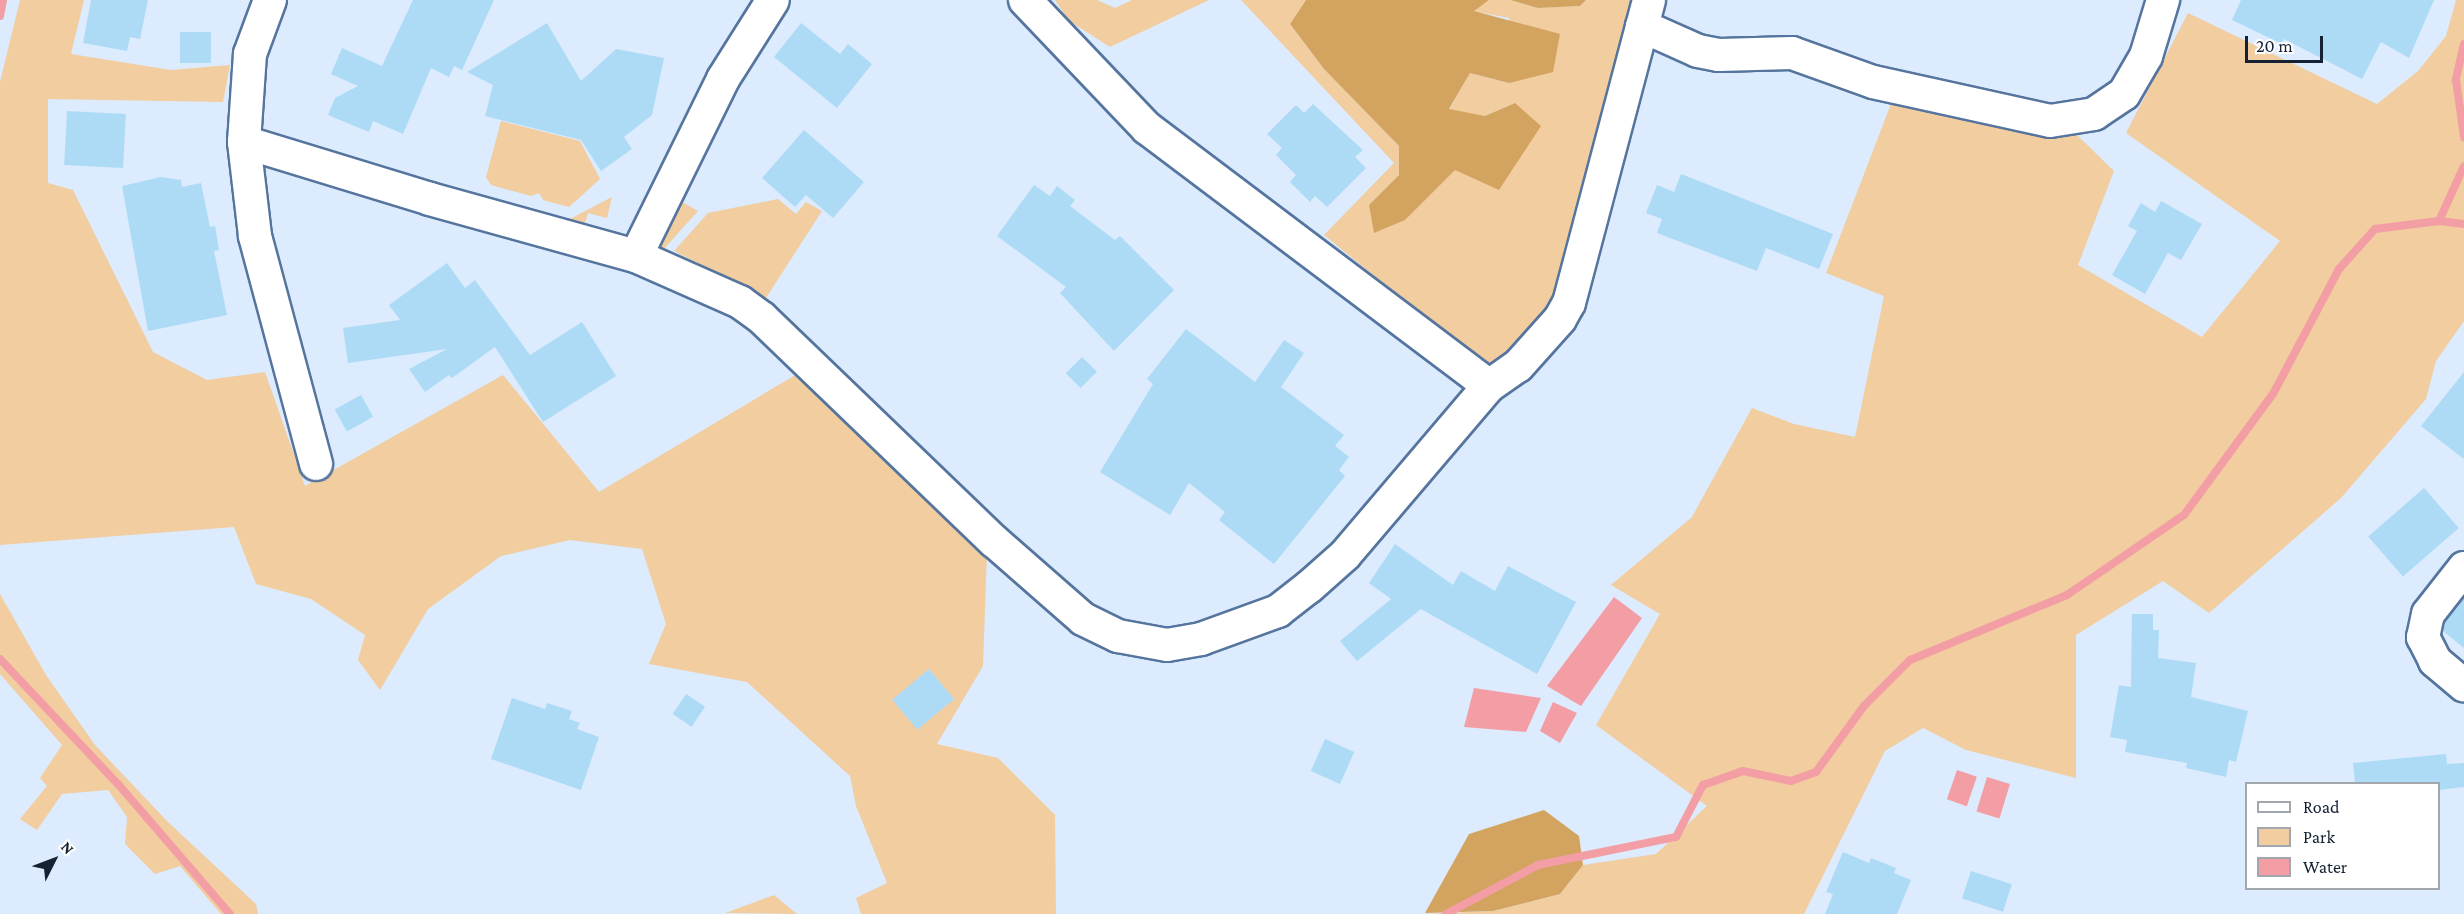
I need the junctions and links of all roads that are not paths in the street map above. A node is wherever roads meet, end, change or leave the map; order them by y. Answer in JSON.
{"nodes":[{"id":1,"x":270,"y":0,"type":"edge"},
{"id":2,"x":773,"y":0,"type":"edge"},
{"id":3,"x":1025,"y":0,"type":"edge"},
{"id":4,"x":2163,"y":0,"type":"edge"},
{"id":5,"x":1646,"y":13,"type":"edge"},
{"id":6,"x":244,"y":141,"type":"junction"},
{"id":7,"x":636,"y":256,"type":"junction"},
{"id":8,"x":1489,"y":386,"type":"junction"},
{"id":9,"x":316,"y":464,"type":"dead end"},
{"id":10,"x":2464,"y":568,"type":"edge"},
{"id":11,"x":2464,"y":685,"type":"edge"}],
"edges":[{"from":1,"to":6,"type":"street"},
{"from":2,"to":7,"type":"street"},
{"from":3,"to":8,"type":"street"},
{"from":4,"to":5,"type":"street"},
{"from":5,"to":8,"type":"street"},
{"from":6,"to":7,"type":"street"},
{"from":6,"to":9,"type":"street"},
{"from":7,"to":8,"type":"street"},
{"from":10,"to":11,"type":"street"}]}
